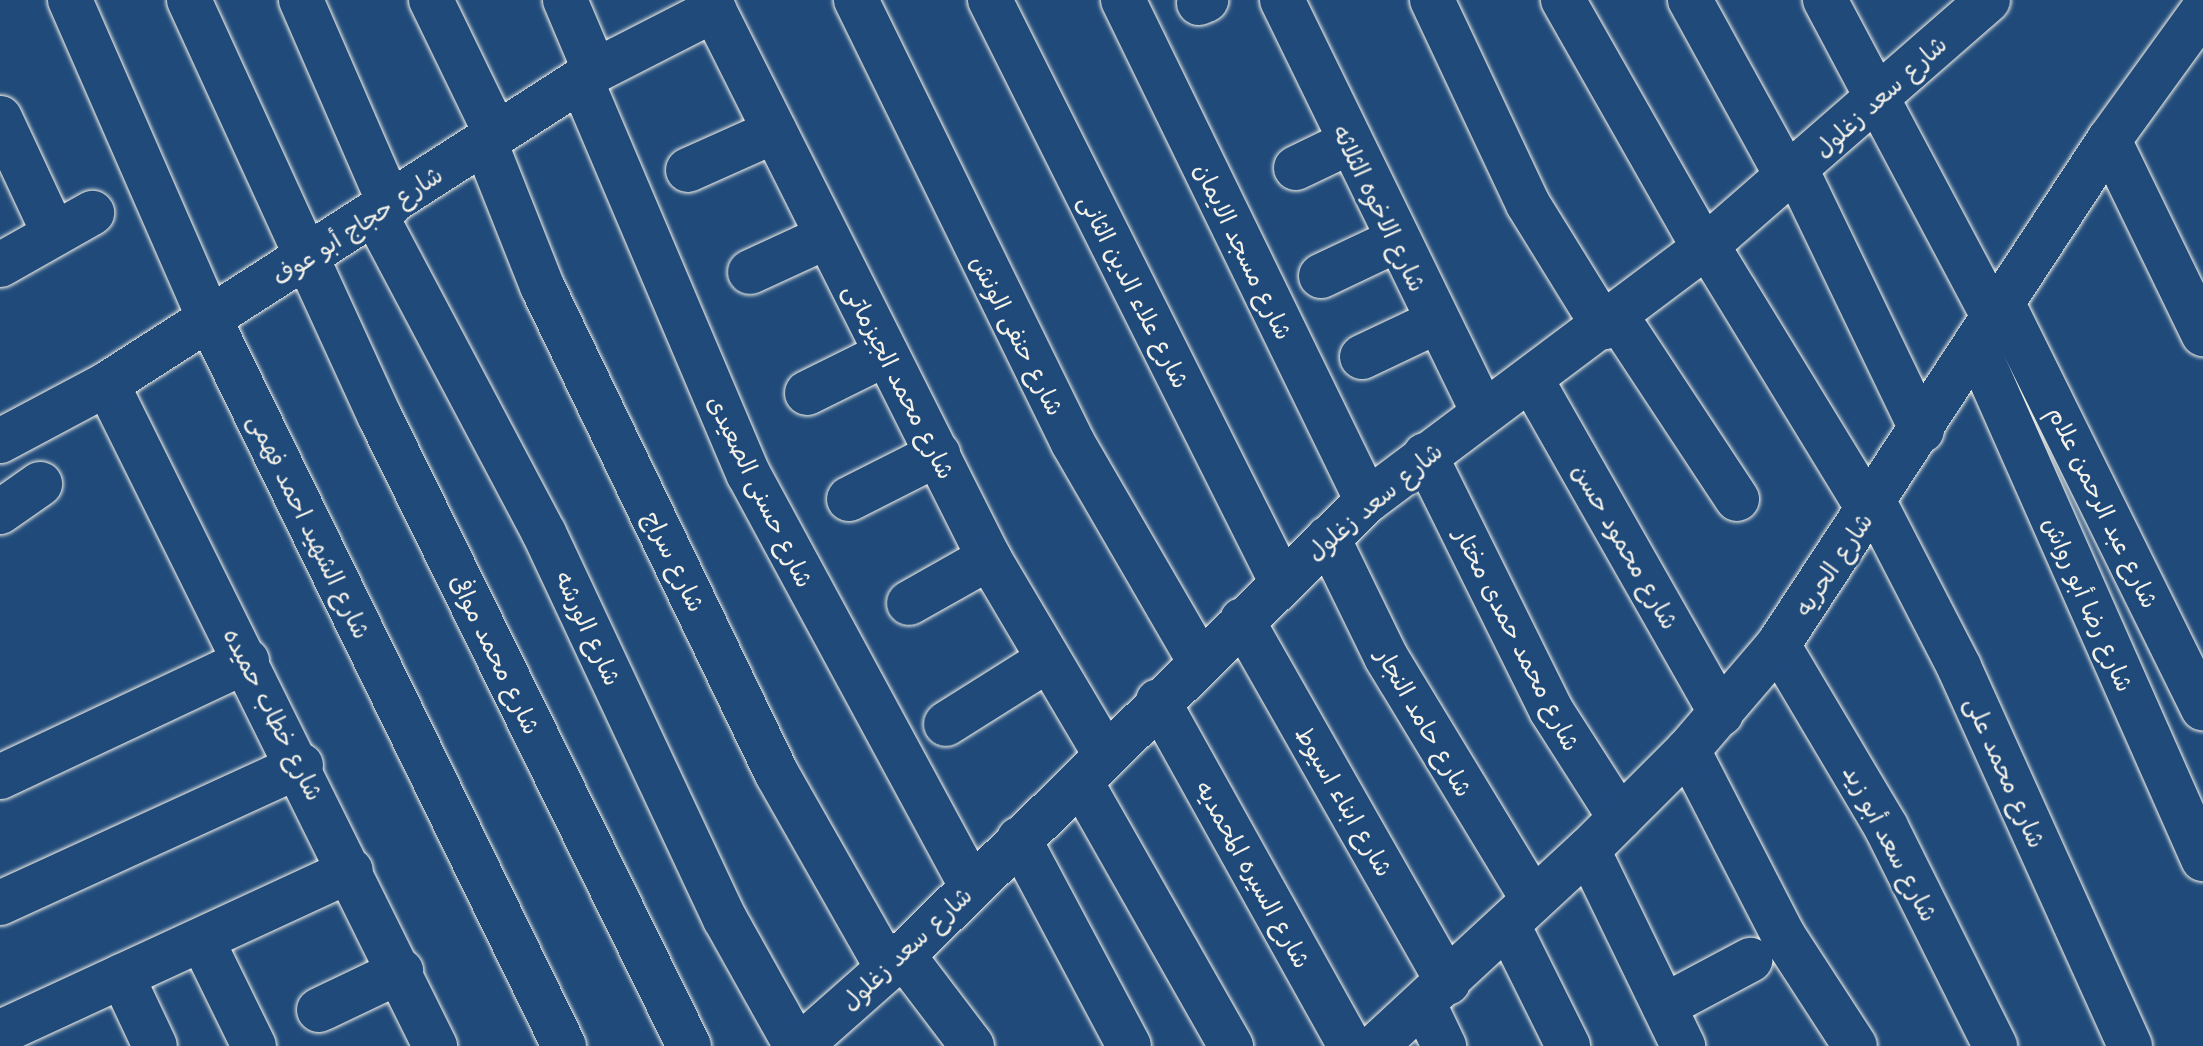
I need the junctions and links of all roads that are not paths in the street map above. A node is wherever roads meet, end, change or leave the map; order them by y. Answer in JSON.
{"nodes":[{"id":1,"x":70,"y":0,"type":"edge"},
{"id":2,"x":189,"y":0,"type":"edge"},
{"id":3,"x":301,"y":0,"type":"edge"},
{"id":4,"x":431,"y":0,"type":"edge"},
{"id":5,"x":565,"y":0,"type":"edge"},
{"id":6,"x":856,"y":0,"type":"edge"},
{"id":7,"x":990,"y":0,"type":"edge"},
{"id":8,"x":1123,"y":0,"type":"edge"},
{"id":9,"x":1282,"y":0,"type":"edge"},
{"id":10,"x":1432,"y":0,"type":"edge"},
{"id":11,"x":1563,"y":0,"type":"edge"},
{"id":12,"x":1690,"y":0,"type":"edge"},
{"id":13,"x":1825,"y":0,"type":"edge"},
{"id":14,"x":1988,"y":0,"type":"edge"},
{"id":15,"x":712,"y":5,"type":"edge"},
{"id":16,"x":2199,"y":29,"type":"edge"},
{"id":17,"x":588,"y":76,"type":"junction"},
{"id":18,"x":1876,"y":97,"type":"junction"},
{"id":19,"x":0,"y":118,"type":"edge"},
{"id":20,"x":775,"y":131,"type":"junction"},
{"id":21,"x":491,"y":138,"type":"junction"},
{"id":22,"x":2109,"y":140,"type":"junction"},
{"id":23,"x":1348,"y":143,"type":"junction"},
{"id":24,"x":1296,"y":168,"type":"dead end"},
{"id":25,"x":688,"y":170,"type":"dead end"},
{"id":26,"x":1792,"y":175,"type":"junction"},
{"id":27,"x":382,"y":210,"type":"junction"},
{"id":28,"x":92,"y":213,"type":"dead end"},
{"id":29,"x":54,"y":234,"type":"junction"},
{"id":30,"x":826,"y":237,"type":"junction"},
{"id":31,"x":1395,"y":241,"type":"junction"},
{"id":32,"x":1706,"y":247,"type":"junction"},
{"id":33,"x":306,"y":259,"type":"junction"},
{"id":34,"x":0,"y":265,"type":"edge"},
{"id":35,"x":750,"y":272,"type":"dead end"},
{"id":36,"x":1321,"y":276,"type":"dead end"},
{"id":37,"x":209,"y":318,"type":"junction"},
{"id":38,"x":1436,"y":322,"type":"junction"},
{"id":39,"x":1610,"y":322,"type":"junction"},
{"id":40,"x":1992,"y":325,"type":"junction"},
{"id":41,"x":2203,"y":334,"type":"edge"},
{"id":42,"x":886,"y":354,"type":"junction"},
{"id":43,"x":1362,"y":357,"type":"dead end"},
{"id":44,"x":1531,"y":379,"type":"junction"},
{"id":45,"x":107,"y":384,"type":"junction"},
{"id":46,"x":807,"y":393,"type":"dead end"},
{"id":47,"x":1483,"y":413,"type":"junction"},
{"id":48,"x":1922,"y":431,"type":"junction"},
{"id":49,"x":0,"y":441,"type":"edge"},
{"id":50,"x":938,"y":454,"type":"junction"},
{"id":51,"x":1425,"y":455,"type":"junction"},
{"id":52,"x":40,"y":484,"type":"dead end"},
{"id":53,"x":849,"y":499,"type":"dead end"},
{"id":54,"x":1737,"y":499,"type":"dead end"},
{"id":55,"x":1367,"y":501,"type":"junction"},
{"id":56,"x":1872,"y":506,"type":"junction"},
{"id":57,"x":0,"y":512,"type":"edge"},
{"id":58,"x":1328,"y":538,"type":"junction"},
{"id":59,"x":989,"y":558,"type":"junction"},
{"id":60,"x":1281,"y":581,"type":"junction"},
{"id":61,"x":909,"y":603,"type":"dead end"},
{"id":62,"x":1242,"y":620,"type":"junction"},
{"id":63,"x":1778,"y":645,"type":"junction"},
{"id":64,"x":1199,"y":660,"type":"junction"},
{"id":65,"x":247,"y":661,"type":"junction"},
{"id":66,"x":1046,"y":661,"type":"junction"},
{"id":67,"x":1158,"y":701,"type":"junction"},
{"id":68,"x":2203,"y":709,"type":"edge"},
{"id":69,"x":1721,"y":714,"type":"junction"},
{"id":70,"x":946,"y":724,"type":"dead end"},
{"id":71,"x":1688,"y":750,"type":"junction"},
{"id":72,"x":301,"y":765,"type":"junction"},
{"id":73,"x":1093,"y":768,"type":"junction"},
{"id":74,"x":0,"y":777,"type":"edge"},
{"id":75,"x":1620,"y":818,"type":"junction"},
{"id":76,"x":1019,"y":839,"type":"junction"},
{"id":77,"x":1588,"y":850,"type":"junction"},
{"id":78,"x":2203,"y":859,"type":"edge"},
{"id":79,"x":351,"y":870,"type":"junction"},
{"id":80,"x":972,"y":887,"type":"junction"},
{"id":81,"x":0,"y":903,"type":"edge"},
{"id":82,"x":1521,"y":914,"type":"junction"},
{"id":83,"x":202,"y":940,"type":"junction"},
{"id":84,"x":1750,"y":960,"type":"dead end"},
{"id":85,"x":895,"y":962,"type":"junction"},
{"id":86,"x":401,"y":971,"type":"junction"},
{"id":87,"x":122,"y":976,"type":"junction"},
{"id":88,"x":1436,"y":993,"type":"junction"},
{"id":89,"x":1664,"y":1006,"type":"junction"},
{"id":90,"x":319,"y":1010,"type":"dead end"},
{"id":91,"x":4,"y":1034,"type":"edge"},
{"id":92,"x":155,"y":1046,"type":"edge"},
{"id":93,"x":254,"y":1046,"type":"edge"},
{"id":94,"x":435,"y":1046,"type":"edge"},
{"id":95,"x":564,"y":1046,"type":"edge"},
{"id":96,"x":689,"y":1046,"type":"edge"},
{"id":97,"x":798,"y":1046,"type":"edge"},
{"id":98,"x":972,"y":1046,"type":"edge"},
{"id":99,"x":1129,"y":1046,"type":"edge"},
{"id":100,"x":1231,"y":1046,"type":"edge"},
{"id":101,"x":1350,"y":1046,"type":"edge"},
{"id":102,"x":1376,"y":1046,"type":"edge"},
{"id":103,"x":1444,"y":1046,"type":"edge"},
{"id":104,"x":1568,"y":1046,"type":"edge"},
{"id":105,"x":1683,"y":1046,"type":"edge"},
{"id":106,"x":1855,"y":1046,"type":"edge"},
{"id":107,"x":1995,"y":1046,"type":"edge"},
{"id":108,"x":2130,"y":1046,"type":"edge"}],
"edges":[{"from":1,"to":37,"type":"street","name":"شارع الشهيد احمد فهمى"},
{"from":2,"to":33,"type":"street","name":"شارع محمد موافى"},
{"from":3,"to":27,"type":"street","name":"شارع الورشه"},
{"from":4,"to":21,"type":"street","name":"شارع سراج"},
{"from":5,"to":17,"type":"street","name":"شارع حسنى الصعيدى"},
{"from":6,"to":64,"type":"street","name":"شارع حنفى الونش"},
{"from":7,"to":60,"type":"street","name":"شارع علاء الدين الثانى"},
{"from":8,"to":55,"type":"street","name":"شارع مسجد الايمان"},
{"from":9,"to":23,"type":"street","name":"شارع الاخوه الثلاثه"},
{"from":10,"to":39,"type":"street"},
{"from":11,"to":32,"type":"street","name":"شارع محمد على"},
{"from":12,"to":26,"type":"street"},
{"from":13,"to":18,"type":"street"},
{"from":14,"to":18,"type":"street","name":"شارع سعد زغلول"},
{"from":15,"to":17,"type":"street","name":"شارع حجاج أبو عوف"},
{"from":15,"to":20,"type":"street","name":"شارع محمد الجيزماتى"},
{"from":16,"to":22,"type":"street","name":"شارع الحريه"},
{"from":17,"to":21,"type":"street","name":"شارع حجاج أبو عوف"},
{"from":17,"to":80,"type":"street","name":"شارع حسنى الصعيدى"},
{"from":18,"to":26,"type":"street","name":"شارع سعد زغلول"},
{"from":18,"to":40,"type":"street"},
{"from":19,"to":29,"type":"street"},
{"from":20,"to":25,"type":"street"},
{"from":20,"to":30,"type":"street","name":"شارع محمد الجيزماتى"},
{"from":21,"to":27,"type":"street","name":"شارع حجاج أبو عوف"},
{"from":21,"to":85,"type":"street","name":"شارع سراج"},
{"from":22,"to":40,"type":"street","name":"شارع الحريه"},
{"from":22,"to":41,"type":"street"},
{"from":23,"to":24,"type":"street"},
{"from":23,"to":31,"type":"street","name":"شارع الاخوه الثلاثه"},
{"from":26,"to":32,"type":"street","name":"شارع سعد زغلول"},
{"from":26,"to":48,"type":"street"},
{"from":27,"to":33,"type":"street","name":"شارع حجاج أبو عوف"},
{"from":27,"to":97,"type":"street","name":"شارع الورشه"},
{"from":28,"to":29,"type":"street"},
{"from":29,"to":34,"type":"street"},
{"from":30,"to":35,"type":"street"},
{"from":30,"to":42,"type":"street","name":"شارع محمد الجيزماتى"},
{"from":31,"to":36,"type":"street"},
{"from":31,"to":38,"type":"street","name":"شارع الاخوه الثلاثه"},
{"from":32,"to":39,"type":"street","name":"شارع سعد زغلول"},
{"from":32,"to":56,"type":"street","name":"شارع محمد على"},
{"from":33,"to":37,"type":"street","name":"شارع حجاج أبو عوف"},
{"from":33,"to":96,"type":"street","name":"شارع محمد موافى"},
{"from":37,"to":45,"type":"street","name":"شارع حجاج أبو عوف"},
{"from":37,"to":95,"type":"street","name":"شارع الشهيد احمد فهمى"},
{"from":38,"to":43,"type":"street"},
{"from":38,"to":47,"type":"street","name":"شارع الاخوه الثلاثه"},
{"from":39,"to":44,"type":"street","name":"شارع سعد زغلول"},
{"from":39,"to":54,"type":"street"},
{"from":40,"to":48,"type":"street","name":"شارع الحريه"},
{"from":40,"to":68,"type":"street","name":"شارع عبد الرحمن علام"},
{"from":40,"to":78,"type":"street","name":"شارع رضا أبو رواش"},
{"from":42,"to":46,"type":"street"},
{"from":42,"to":50,"type":"street","name":"شارع محمد الجيزماتى"},
{"from":44,"to":47,"type":"street","name":"شارع سعد زغلول"},
{"from":44,"to":69,"type":"street","name":"شارع محمود حسن"},
{"from":45,"to":49,"type":"street","name":"شارع حجاج أبو عوف"},
{"from":45,"to":65,"type":"street","name":"شارع خطاب حميده"},
{"from":47,"to":51,"type":"street","name":"شارع سعد زغلول"},
{"from":48,"to":56,"type":"street","name":"شارع الحريه"},
{"from":50,"to":53,"type":"street"},
{"from":50,"to":59,"type":"street","name":"شارع محمد الجيزماتى"},
{"from":51,"to":55,"type":"street","name":"شارع سعد زغلول"},
{"from":51,"to":75,"type":"street","name":"شارع محمد حمدى مختار"},
{"from":52,"to":57,"type":"street"},
{"from":55,"to":58,"type":"street","name":"شارع سعد زغلول"},
{"from":56,"to":63,"type":"street","name":"شارع الحريه"},
{"from":56,"to":108,"type":"street","name":"شارع محمد على"},
{"from":58,"to":60,"type":"street","name":"شارع سعد زغلول"},
{"from":58,"to":82,"type":"street","name":"شارع حامد النجار"},
{"from":59,"to":61,"type":"street"},
{"from":59,"to":66,"type":"street","name":"شارع محمد الجيزماتى"},
{"from":60,"to":62,"type":"street","name":"شارع سعد زغلول"},
{"from":62,"to":64,"type":"street","name":"شارع سعد زغلول"},
{"from":62,"to":88,"type":"street","name":"شارع ابناء اسيوط"},
{"from":63,"to":69,"type":"street","name":"شارع الحريه"},
{"from":63,"to":107,"type":"street","name":"شارع سعد أبو زيد"},
{"from":64,"to":67,"type":"street","name":"شارع سعد زغلول"},
{"from":65,"to":72,"type":"street","name":"شارع خطاب حميده"},
{"from":65,"to":74,"type":"street"},
{"from":66,"to":70,"type":"street"},
{"from":66,"to":73,"type":"street","name":"شارع محمد الجيزماتى"},
{"from":67,"to":73,"type":"street","name":"شارع سعد زغلول"},
{"from":67,"to":101,"type":"street","name":"شارع السيره المحمديه"},
{"from":69,"to":71,"type":"street","name":"شارع الحريه"},
{"from":71,"to":75,"type":"street","name":"شارع الحريه"},
{"from":71,"to":106,"type":"street"},
{"from":72,"to":79,"type":"street","name":"شارع خطاب حميده"},
{"from":72,"to":81,"type":"street"},
{"from":73,"to":76,"type":"street","name":"شارع سعد زغلول"},
{"from":73,"to":100,"type":"street","name":"شارع محمد الجيزماتى"},
{"from":75,"to":77,"type":"street","name":"شارع الحريه"},
{"from":76,"to":80,"type":"street","name":"شارع سعد زغلول"},
{"from":76,"to":99,"type":"street"},
{"from":77,"to":82,"type":"street","name":"شارع الحريه"},
{"from":77,"to":89,"type":"street"},
{"from":79,"to":83,"type":"street"},
{"from":79,"to":86,"type":"street","name":"شارع خطاب حميده"},
{"from":80,"to":85,"type":"street","name":"شارع سعد زغلول"},
{"from":82,"to":88,"type":"street","name":"شارع الحريه"},
{"from":82,"to":104,"type":"street","name":"شارع حامد النجار"},
{"from":83,"to":87,"type":"street"},
{"from":83,"to":93,"type":"street"},
{"from":84,"to":89,"type":"street"},
{"from":85,"to":97,"type":"street","name":"شارع سعد زغلول"},
{"from":85,"to":98,"type":"street","name":"شارع سراج"},
{"from":86,"to":90,"type":"street"},
{"from":86,"to":94,"type":"street","name":"شارع خطاب حميده"},
{"from":87,"to":91,"type":"street"},
{"from":87,"to":92,"type":"street"},
{"from":88,"to":102,"type":"street","name":"شارع الحريه"},
{"from":88,"to":103,"type":"street","name":"شارع ابناء اسيوط"},
{"from":89,"to":105,"type":"street"}]}
